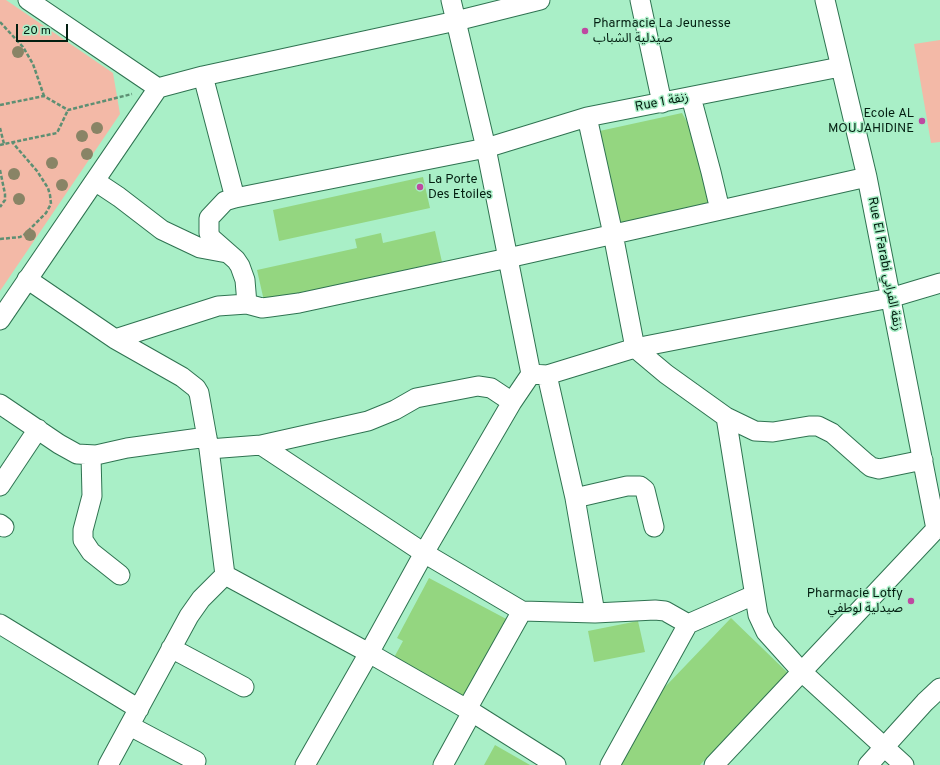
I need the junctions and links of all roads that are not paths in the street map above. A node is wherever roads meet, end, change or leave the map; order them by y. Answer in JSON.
{"nodes":[{"id":1,"x":28,"y":0,"type":"edge"},
{"id":2,"x":451,"y":0,"type":"edge"},
{"id":3,"x":640,"y":0,"type":"edge"},
{"id":4,"x":825,"y":0,"type":"edge"},
{"id":5,"x":529,"y":1,"type":"edge"},
{"id":6,"x":456,"y":21,"type":"junction"},
{"id":7,"x":840,"y":67,"type":"junction"},
{"id":8,"x":203,"y":76,"type":"junction"},
{"id":9,"x":158,"y":88,"type":"junction"},
{"id":10,"x":691,"y":97,"type":"junction"},
{"id":11,"x":662,"y":103,"type":"junction"},
{"id":12,"x":587,"y":117,"type":"junction"},
{"id":13,"x":486,"y":148,"type":"junction"},
{"id":14,"x":867,"y":177,"type":"junction"},
{"id":15,"x":95,"y":181,"type":"junction"},
{"id":16,"x":235,"y":198,"type":"junction"},
{"id":17,"x":720,"y":210,"type":"junction"},
{"id":18,"x":613,"y":234,"type":"junction"},
{"id":19,"x":228,"y":252,"type":"junction"},
{"id":20,"x":508,"y":258,"type":"junction"},
{"id":21,"x":28,"y":279,"type":"junction"},
{"id":22,"x":940,"y":283,"type":"edge"},
{"id":23,"x":890,"y":298,"type":"junction"},
{"id":24,"x":247,"y":304,"type":"junction"},
{"id":25,"x":0,"y":320,"type":"edge"},
{"id":26,"x":115,"y":339,"type":"junction"},
{"id":27,"x":635,"y":348,"type":"junction"},
{"id":28,"x":539,"y":374,"type":"junction"},
{"id":29,"x":512,"y":402,"type":"junction"},
{"id":30,"x":0,"y":404,"type":"edge"},
{"id":31,"x":726,"y":417,"type":"junction"},
{"id":32,"x":38,"y":428,"type":"junction"},
{"id":33,"x":208,"y":443,"type":"junction"},
{"id":34,"x":261,"y":445,"type":"junction"},
{"id":35,"x":91,"y":455,"type":"junction"},
{"id":36,"x":923,"y":460,"type":"junction"},
{"id":37,"x":0,"y":486,"type":"edge"},
{"id":38,"x":575,"y":498,"type":"junction"},
{"id":39,"x":654,"y":527,"type":"dead end"},
{"id":40,"x":938,"y":531,"type":"edge"},
{"id":41,"x":424,"y":553,"type":"junction"},
{"id":42,"x":120,"y":575,"type":"dead end"},
{"id":43,"x":225,"y":575,"type":"junction"},
{"id":44,"x":754,"y":595,"type":"junction"},
{"id":45,"x":522,"y":611,"type":"junction"},
{"id":46,"x":595,"y":613,"type":"junction"},
{"id":47,"x":0,"y":624,"type":"edge"},
{"id":48,"x":688,"y":624,"type":"junction"},
{"id":49,"x":172,"y":648,"type":"junction"},
{"id":50,"x":369,"y":653,"type":"junction"},
{"id":51,"x":802,"y":672,"type":"junction"},
{"id":52,"x":244,"y":687,"type":"dead end"},
{"id":53,"x":940,"y":688,"type":"edge"},
{"id":54,"x":139,"y":709,"type":"junction"},
{"id":55,"x":470,"y":710,"type":"junction"},
{"id":56,"x":130,"y":726,"type":"junction"},
{"id":57,"x":885,"y":748,"type":"junction"},
{"id":58,"x":196,"y":761,"type":"dead end"},
{"id":59,"x":108,"y":765,"type":"edge"},
{"id":60,"x":305,"y":765,"type":"edge"},
{"id":61,"x":443,"y":765,"type":"edge"},
{"id":62,"x":556,"y":765,"type":"edge"},
{"id":63,"x":610,"y":765,"type":"edge"},
{"id":64,"x":714,"y":765,"type":"edge"},
{"id":65,"x":868,"y":765,"type":"edge"},
{"id":66,"x":904,"y":765,"type":"edge"}],
"edges":[{"from":1,"to":9,"type":"street"},
{"from":2,"to":6,"type":"street"},
{"from":3,"to":11,"type":"street"},
{"from":4,"to":7,"type":"street","name":"Rue El Farabi زنقة الفرابي"},
{"from":5,"to":6,"type":"street"},
{"from":6,"to":8,"type":"street"},
{"from":6,"to":13,"type":"street"},
{"from":7,"to":10,"type":"street","name":"Rue 1 زنقة"},
{"from":7,"to":14,"type":"street","name":"Rue El Farabi زنقة الفرابي"},
{"from":8,"to":9,"type":"street"},
{"from":8,"to":16,"type":"street"},
{"from":9,"to":15,"type":"street"},
{"from":10,"to":11,"type":"street","name":"Rue 1 زنقة"},
{"from":10,"to":17,"type":"street"},
{"from":11,"to":12,"type":"street","name":"Rue 1 زنقة"},
{"from":12,"to":13,"type":"street","name":"Rue 1 زنقة"},
{"from":12,"to":18,"type":"street"},
{"from":13,"to":16,"type":"street","name":"Rue 1 زنقة"},
{"from":13,"to":20,"type":"street"},
{"from":14,"to":17,"type":"street"},
{"from":14,"to":23,"type":"street","name":"Rue El Farabi زنقة الفرابي"},
{"from":15,"to":19,"type":"street"},
{"from":15,"to":21,"type":"street"},
{"from":16,"to":19,"type":"street","name":"Rue 1 زنقة"},
{"from":17,"to":18,"type":"street"},
{"from":18,"to":20,"type":"street"},
{"from":18,"to":27,"type":"street"},
{"from":19,"to":24,"type":"street","name":"Rue 1 زنقة"},
{"from":20,"to":24,"type":"street"},
{"from":20,"to":28,"type":"street"},
{"from":21,"to":25,"type":"street"},
{"from":21,"to":26,"type":"street"},
{"from":22,"to":23,"type":"street"},
{"from":23,"to":27,"type":"street"},
{"from":23,"to":36,"type":"street","name":"Rue El Farabi زنقة الفرابي"},
{"from":24,"to":26,"type":"street"},
{"from":26,"to":33,"type":"street"},
{"from":27,"to":28,"type":"street"},
{"from":27,"to":31,"type":"street"},
{"from":28,"to":29,"type":"street"},
{"from":28,"to":38,"type":"street"},
{"from":29,"to":34,"type":"street"},
{"from":29,"to":41,"type":"street"},
{"from":30,"to":32,"type":"street"},
{"from":31,"to":36,"type":"street"},
{"from":31,"to":44,"type":"street"},
{"from":32,"to":35,"type":"street"},
{"from":32,"to":37,"type":"street"},
{"from":33,"to":34,"type":"street"},
{"from":33,"to":35,"type":"street"},
{"from":33,"to":43,"type":"street"},
{"from":34,"to":41,"type":"street"},
{"from":35,"to":42,"type":"street"},
{"from":36,"to":40,"type":"street","name":"Rue El Farabi زنقة الفرابي"},
{"from":38,"to":39,"type":"street"},
{"from":38,"to":46,"type":"street"},
{"from":40,"to":51,"type":"street"},
{"from":41,"to":45,"type":"street"},
{"from":41,"to":50,"type":"street"},
{"from":43,"to":49,"type":"street"},
{"from":43,"to":50,"type":"street"},
{"from":44,"to":48,"type":"street"},
{"from":44,"to":51,"type":"street"},
{"from":45,"to":46,"type":"street"},
{"from":45,"to":55,"type":"street"},
{"from":46,"to":48,"type":"street"},
{"from":47,"to":54,"type":"street"},
{"from":48,"to":63,"type":"street"},
{"from":49,"to":52,"type":"street"},
{"from":49,"to":54,"type":"street"},
{"from":50,"to":55,"type":"street"},
{"from":50,"to":60,"type":"street"},
{"from":51,"to":57,"type":"street"},
{"from":51,"to":64,"type":"street"},
{"from":53,"to":57,"type":"street"},
{"from":54,"to":56,"type":"street"},
{"from":55,"to":61,"type":"street"},
{"from":55,"to":62,"type":"street"},
{"from":56,"to":58,"type":"street"},
{"from":56,"to":59,"type":"street"},
{"from":57,"to":65,"type":"street"},
{"from":57,"to":66,"type":"street"}]}
